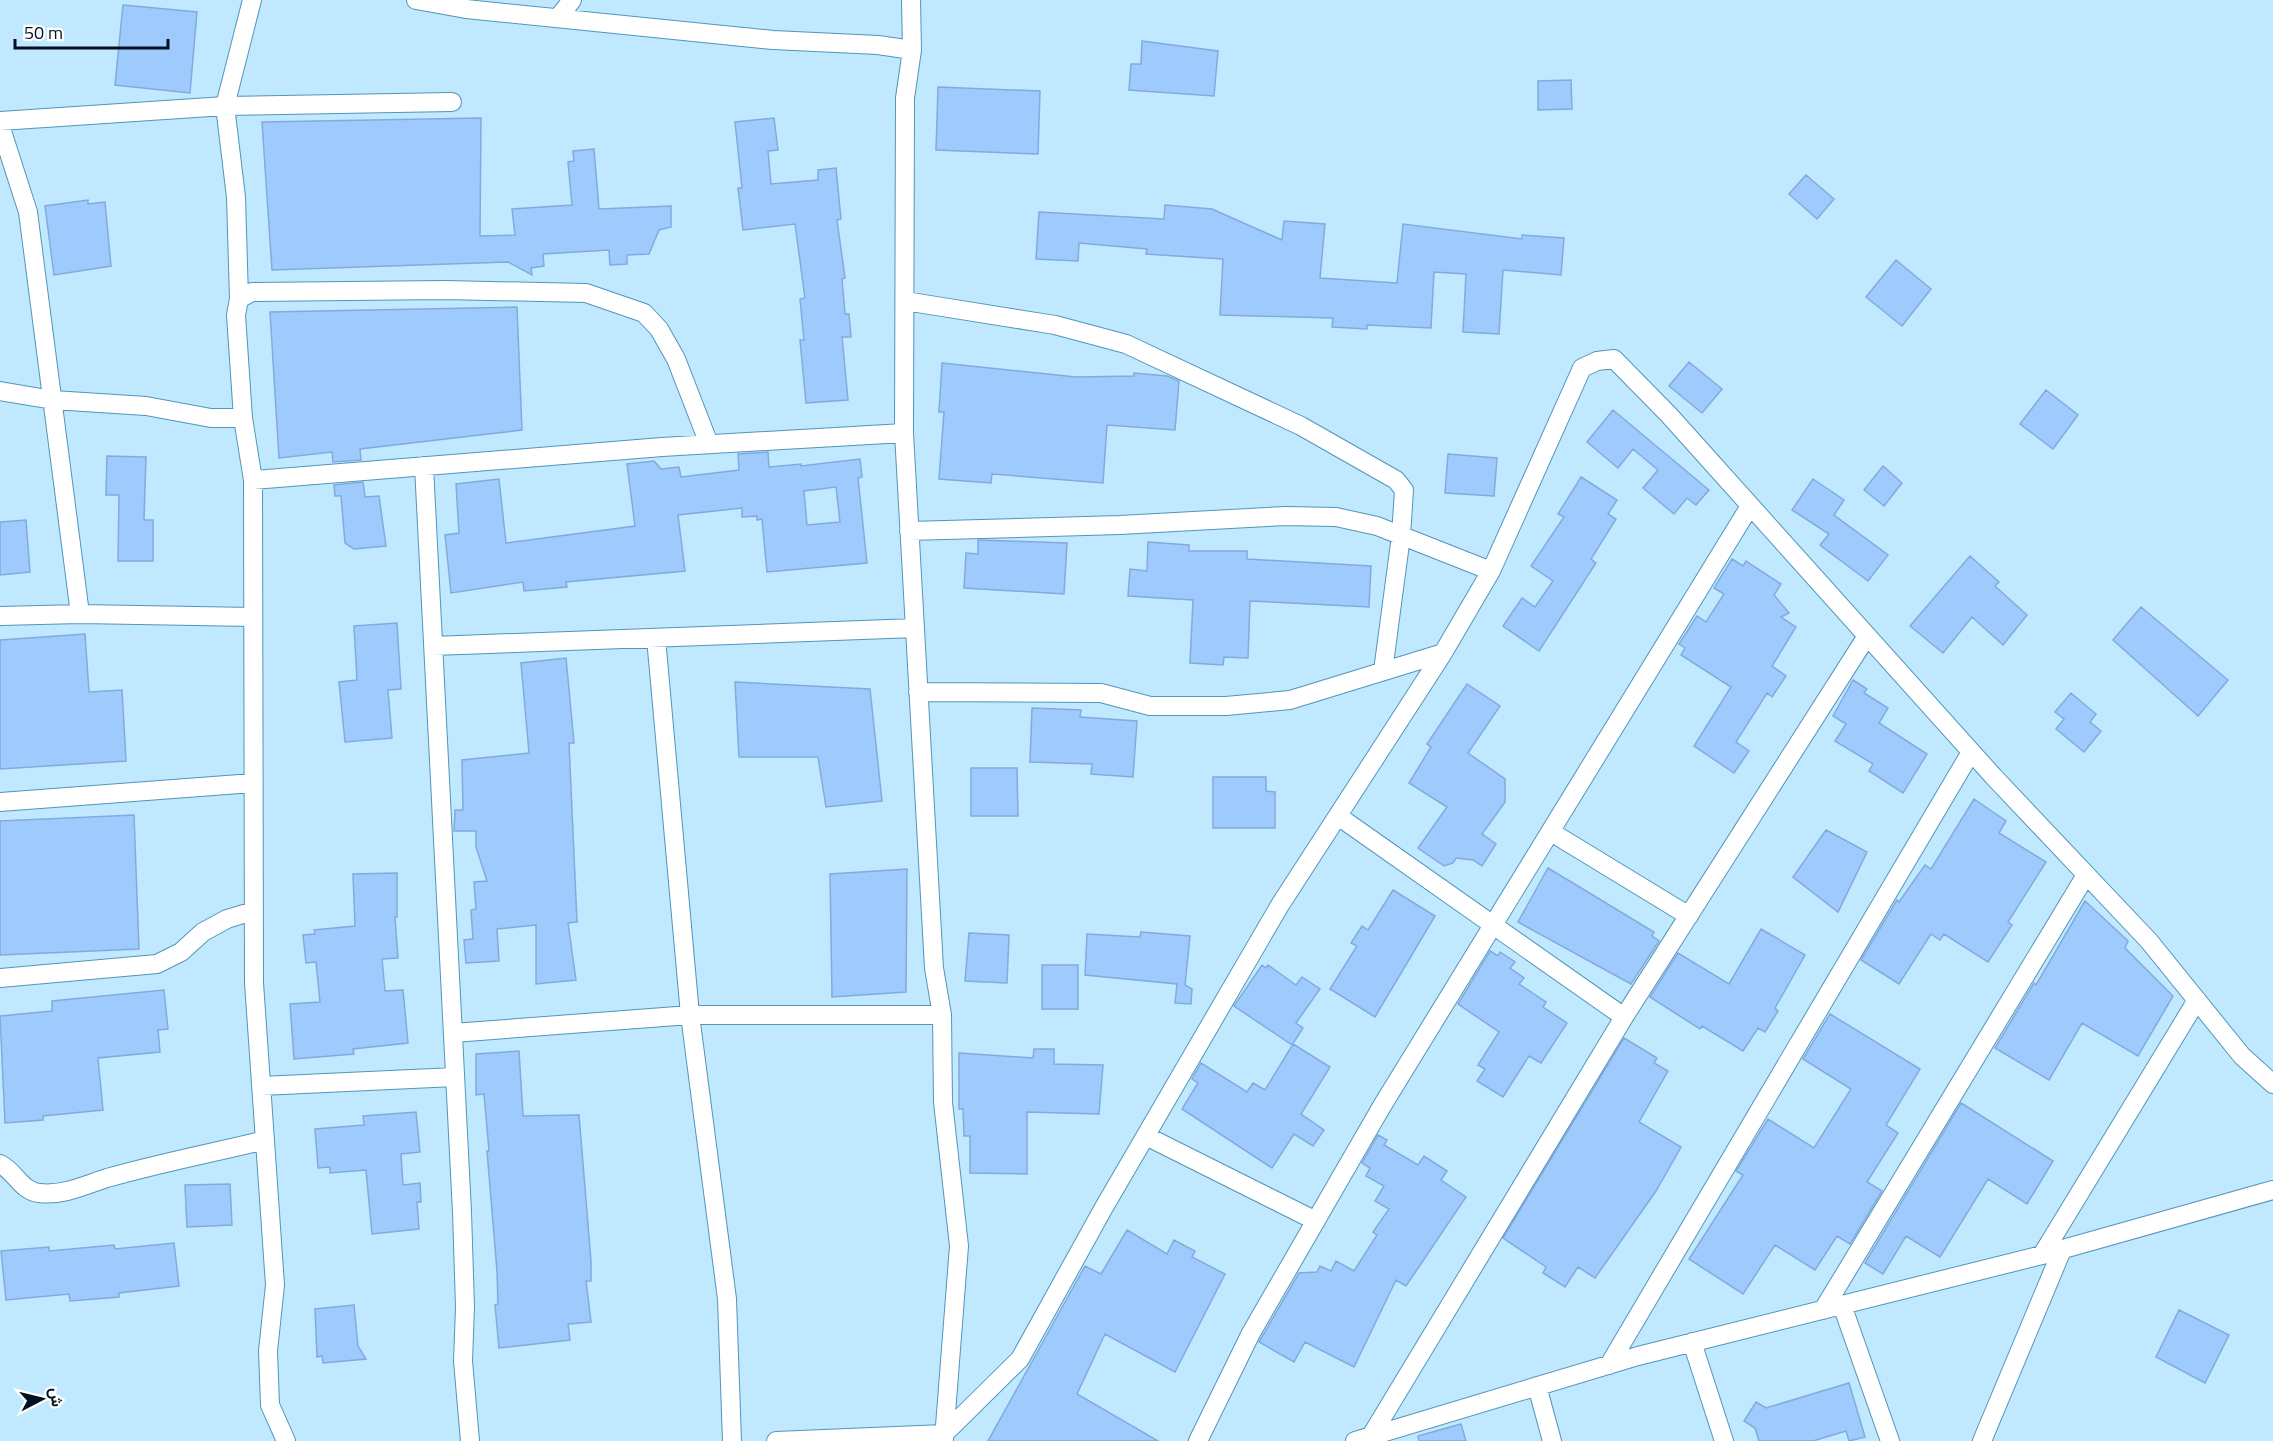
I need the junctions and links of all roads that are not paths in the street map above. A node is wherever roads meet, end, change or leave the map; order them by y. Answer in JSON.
{"nodes":[{"id":1,"x":252,"y":0,"type":"edge"},
{"id":2,"x":416,"y":0,"type":"edge"},
{"id":3,"x":572,"y":0,"type":"edge"},
{"id":4,"x":911,"y":0,"type":"edge"},
{"id":5,"x":558,"y":18,"type":"junction"},
{"id":6,"x":912,"y":50,"type":"junction"},
{"id":7,"x":452,"y":102,"type":"dead end"},
{"id":8,"x":225,"y":106,"type":"junction"},
{"id":9,"x":0,"y":123,"type":"edge"},
{"id":10,"x":239,"y":299,"type":"junction"},
{"id":11,"x":905,"y":301,"type":"junction"},
{"id":12,"x":0,"y":391,"type":"edge"},
{"id":13,"x":53,"y":400,"type":"junction"},
{"id":14,"x":243,"y":418,"type":"junction"},
{"id":15,"x":904,"y":433,"type":"junction"},
{"id":16,"x":710,"y":444,"type":"junction"},
{"id":17,"x":424,"y":466,"type":"junction"},
{"id":18,"x":253,"y":480,"type":"junction"},
{"id":19,"x":1750,"y":506,"type":"junction"},
{"id":20,"x":909,"y":531,"type":"junction"},
{"id":21,"x":1401,"y":536,"type":"junction"},
{"id":22,"x":1491,"y":571,"type":"junction"},
{"id":23,"x":80,"y":614,"type":"junction"},
{"id":24,"x":0,"y":616,"type":"edge"},
{"id":25,"x":253,"y":617,"type":"junction"},
{"id":26,"x":915,"y":628,"type":"junction"},
{"id":27,"x":1868,"y":636,"type":"junction"},
{"id":28,"x":656,"y":638,"type":"junction"},
{"id":29,"x":434,"y":646,"type":"junction"},
{"id":30,"x":1443,"y":653,"type":"junction"},
{"id":31,"x":1383,"y":671,"type":"junction"},
{"id":32,"x":918,"y":692,"type":"junction"},
{"id":33,"x":1971,"y":752,"type":"junction"},
{"id":34,"x":253,"y":783,"type":"junction"},
{"id":35,"x":0,"y":802,"type":"edge"},
{"id":36,"x":1338,"y":816,"type":"junction"},
{"id":37,"x":1551,"y":832,"type":"junction"},
{"id":38,"x":2086,"y":875,"type":"junction"},
{"id":39,"x":253,"y":911,"type":"junction"},
{"id":40,"x":1689,"y":916,"type":"junction"},
{"id":41,"x":1492,"y":927,"type":"junction"},
{"id":42,"x":0,"y":978,"type":"edge"},
{"id":43,"x":2197,"y":1000,"type":"junction"},
{"id":44,"x":690,"y":1015,"type":"junction"},
{"id":45,"x":942,"y":1015,"type":"junction"},
{"id":46,"x":1624,"y":1017,"type":"junction"},
{"id":47,"x":453,"y":1033,"type":"junction"},
{"id":48,"x":455,"y":1077,"type":"junction"},
{"id":49,"x":2273,"y":1084,"type":"edge"},
{"id":50,"x":261,"y":1086,"type":"junction"},
{"id":51,"x":1146,"y":1136,"type":"junction"},
{"id":52,"x":265,"y":1140,"type":"junction"},
{"id":53,"x":0,"y":1164,"type":"edge"},
{"id":54,"x":2273,"y":1190,"type":"edge"},
{"id":55,"x":1316,"y":1221,"type":"junction"},
{"id":56,"x":2062,"y":1250,"type":"junction"},
{"id":57,"x":2042,"y":1255,"type":"junction"},
{"id":58,"x":1842,"y":1305,"type":"junction"},
{"id":59,"x":1823,"y":1310,"type":"junction"},
{"id":60,"x":1692,"y":1342,"type":"junction"},
{"id":61,"x":1609,"y":1365,"type":"junction"},
{"id":62,"x":1537,"y":1386,"type":"junction"},
{"id":63,"x":944,"y":1438,"type":"edge"},
{"id":64,"x":1366,"y":1439,"type":"edge"},
{"id":65,"x":286,"y":1441,"type":"edge"},
{"id":66,"x":470,"y":1441,"type":"edge"},
{"id":67,"x":732,"y":1441,"type":"edge"},
{"id":68,"x":776,"y":1441,"type":"edge"},
{"id":69,"x":1198,"y":1441,"type":"edge"},
{"id":70,"x":1552,"y":1441,"type":"edge"},
{"id":71,"x":1724,"y":1441,"type":"edge"},
{"id":72,"x":1890,"y":1441,"type":"edge"},
{"id":73,"x":1982,"y":1441,"type":"edge"}],
"edges":[{"from":1,"to":8,"type":"street"},
{"from":2,"to":5,"type":"street"},
{"from":3,"to":5,"type":"street"},
{"from":4,"to":6,"type":"street"},
{"from":5,"to":6,"type":"street"},
{"from":6,"to":11,"type":"street"},
{"from":7,"to":8,"type":"street"},
{"from":8,"to":9,"type":"street"},
{"from":8,"to":10,"type":"street"},
{"from":9,"to":13,"type":"street"},
{"from":10,"to":14,"type":"street"},
{"from":10,"to":16,"type":"street"},
{"from":11,"to":15,"type":"street"},
{"from":11,"to":21,"type":"street"},
{"from":12,"to":13,"type":"street"},
{"from":13,"to":14,"type":"street"},
{"from":13,"to":23,"type":"street"},
{"from":14,"to":18,"type":"street"},
{"from":15,"to":16,"type":"street"},
{"from":15,"to":20,"type":"street"},
{"from":16,"to":17,"type":"street"},
{"from":17,"to":18,"type":"street"},
{"from":17,"to":29,"type":"street"},
{"from":18,"to":25,"type":"street"},
{"from":19,"to":22,"type":"street"},
{"from":19,"to":27,"type":"street"},
{"from":19,"to":37,"type":"street"},
{"from":20,"to":21,"type":"street"},
{"from":20,"to":26,"type":"street"},
{"from":21,"to":22,"type":"street"},
{"from":21,"to":31,"type":"street"},
{"from":22,"to":30,"type":"street"},
{"from":23,"to":24,"type":"street"},
{"from":23,"to":25,"type":"street"},
{"from":25,"to":34,"type":"street"},
{"from":26,"to":28,"type":"street"},
{"from":26,"to":32,"type":"street"},
{"from":27,"to":33,"type":"street"},
{"from":27,"to":40,"type":"street"},
{"from":28,"to":29,"type":"street"},
{"from":28,"to":44,"type":"street"},
{"from":29,"to":47,"type":"street"},
{"from":30,"to":31,"type":"street"},
{"from":30,"to":36,"type":"street"},
{"from":31,"to":32,"type":"street"},
{"from":32,"to":45,"type":"street"},
{"from":33,"to":38,"type":"street"},
{"from":33,"to":61,"type":"street"},
{"from":34,"to":35,"type":"street"},
{"from":34,"to":39,"type":"street"},
{"from":36,"to":41,"type":"street"},
{"from":36,"to":51,"type":"street"},
{"from":37,"to":40,"type":"street"},
{"from":37,"to":41,"type":"street"},
{"from":38,"to":43,"type":"street"},
{"from":38,"to":59,"type":"street"},
{"from":39,"to":42,"type":"street"},
{"from":39,"to":50,"type":"street"},
{"from":40,"to":46,"type":"street"},
{"from":41,"to":46,"type":"street"},
{"from":41,"to":55,"type":"street"},
{"from":43,"to":49,"type":"street"},
{"from":43,"to":57,"type":"street"},
{"from":44,"to":45,"type":"street"},
{"from":44,"to":47,"type":"street"},
{"from":44,"to":67,"type":"street"},
{"from":45,"to":63,"type":"street"},
{"from":46,"to":64,"type":"street"},
{"from":47,"to":48,"type":"street"},
{"from":48,"to":50,"type":"street"},
{"from":48,"to":66,"type":"street"},
{"from":50,"to":52,"type":"street"},
{"from":51,"to":55,"type":"street"},
{"from":51,"to":63,"type":"street"},
{"from":52,"to":53,"type":"street"},
{"from":52,"to":65,"type":"street"},
{"from":54,"to":56,"type":"street"},
{"from":55,"to":69,"type":"street"},
{"from":56,"to":57,"type":"street"},
{"from":56,"to":73,"type":"street"},
{"from":57,"to":58,"type":"street"},
{"from":58,"to":59,"type":"street"},
{"from":58,"to":72,"type":"street"},
{"from":59,"to":60,"type":"street"},
{"from":60,"to":61,"type":"street"},
{"from":60,"to":71,"type":"street"},
{"from":61,"to":62,"type":"street"},
{"from":62,"to":64,"type":"street"},
{"from":62,"to":70,"type":"street"},
{"from":63,"to":68,"type":"street"}]}
